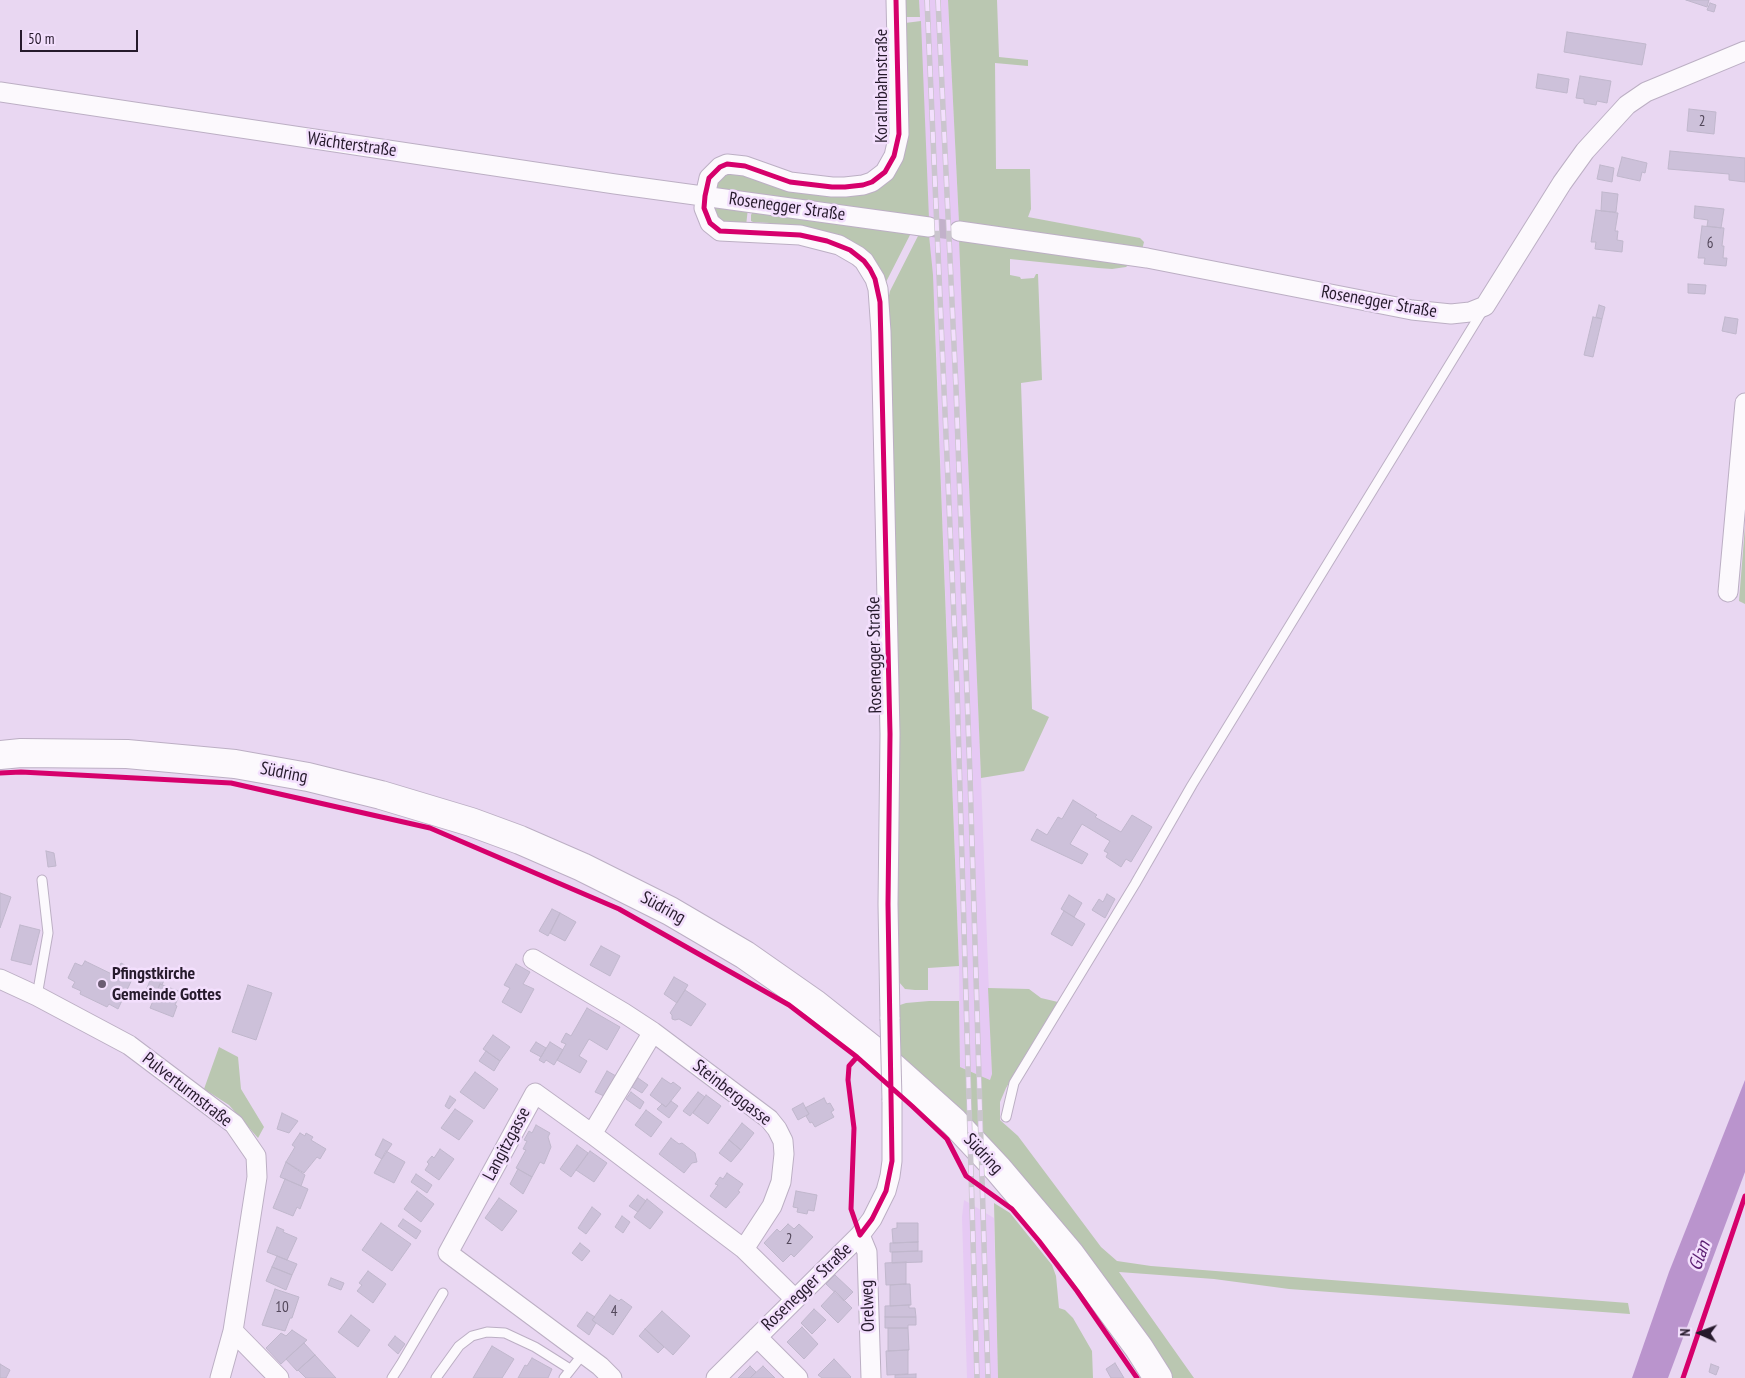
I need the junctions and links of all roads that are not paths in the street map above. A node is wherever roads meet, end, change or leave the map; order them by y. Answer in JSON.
{"nodes":[{"id":1,"x":896,"y":0,"type":"edge"},
{"id":2,"x":1745,"y":50,"type":"edge"},
{"id":3,"x":0,"y":92,"type":"edge"},
{"id":4,"x":705,"y":196,"type":"junction"},
{"id":5,"x":929,"y":227,"type":"tunnel mouth"},
{"id":6,"x":959,"y":231,"type":"tunnel mouth"},
{"id":7,"x":1486,"y":306,"type":"junction"},
{"id":8,"x":1745,"y":403,"type":"edge"},
{"id":9,"x":1728,"y":592,"type":"dead end"},
{"id":10,"x":0,"y":755,"type":"edge"},
{"id":11,"x":42,"y":880,"type":"dead end"},
{"id":12,"x":533,"y":960,"type":"dead end"},
{"id":13,"x":0,"y":979,"type":"edge"},
{"id":14,"x":37,"y":996,"type":"junction"},
{"id":15,"x":653,"y":1032,"type":"junction"},
{"id":16,"x":1006,"y":1117,"type":"dead end"},
{"id":17,"x":592,"y":1134,"type":"junction"},
{"id":18,"x":860,"y":1235,"type":"junction"},
{"id":19,"x":744,"y":1249,"type":"junction"},
{"id":20,"x":443,"y":1293,"type":"dead end"},
{"id":21,"x":795,"y":1299,"type":"junction"},
{"id":22,"x":233,"y":1331,"type":"junction"},
{"id":23,"x":756,"y":1337,"type":"junction"},
{"id":24,"x":583,"y":1354,"type":"junction"},
{"id":25,"x":570,"y":1369,"type":"junction"},
{"id":26,"x":220,"y":1378,"type":"edge"},
{"id":27,"x":279,"y":1378,"type":"edge"},
{"id":28,"x":392,"y":1378,"type":"edge"},
{"id":29,"x":436,"y":1378,"type":"edge"},
{"id":30,"x":564,"y":1378,"type":"edge"},
{"id":31,"x":612,"y":1378,"type":"edge"},
{"id":32,"x":716,"y":1378,"type":"edge"},
{"id":33,"x":798,"y":1378,"type":"edge"},
{"id":34,"x":871,"y":1378,"type":"edge"},
{"id":35,"x":1158,"y":1378,"type":"edge"}],
"edges":[{"from":1,"to":4,"type":"street","name":"Koralmbahnstraße"},
{"from":2,"to":7,"type":"street"},
{"from":3,"to":4,"type":"street","name":"Wächterstraße"},
{"from":4,"to":5,"type":"street","name":"Rosenegger Straße"},
{"from":4,"to":18,"type":"street","name":"Rosenegger Straße","bridge":true},
{"from":6,"to":7,"type":"street","name":"Rosenegger Straße"},
{"from":7,"to":16,"type":"lane"},
{"from":8,"to":9,"type":"street"},
{"from":10,"to":35,"type":"main road","name":"Südring"},
{"from":11,"to":14,"type":"lane"},
{"from":12,"to":15,"type":"street","name":"Steinberggasse"},
{"from":13,"to":14,"type":"street","name":"Pulverturmstraße"},
{"from":14,"to":22,"type":"street","name":"Pulverturmstraße"},
{"from":15,"to":17,"type":"street"},
{"from":15,"to":19,"type":"street","name":"Steinberggasse"},
{"from":17,"to":19,"type":"street","name":"Langitzgasse"},
{"from":17,"to":24,"type":"street","name":"Langitzgasse"},
{"from":18,"to":21,"type":"street","name":"Rosenegger Straße"},
{"from":18,"to":34,"type":"street","name":"Orelweg"},
{"from":19,"to":21,"type":"street","name":"Langitzgasse"},
{"from":20,"to":28,"type":"lane"},
{"from":21,"to":23,"type":"street","name":"Rosenegger Straße"},
{"from":22,"to":26,"type":"street","name":"Pulverturmstraße"},
{"from":22,"to":27,"type":"street"},
{"from":23,"to":32,"type":"street","name":"Rosenegger Straße"},
{"from":23,"to":33,"type":"street"},
{"from":24,"to":25,"type":"lane"},
{"from":24,"to":31,"type":"street","name":"Langitzgasse"},
{"from":25,"to":29,"type":"lane"},
{"from":25,"to":30,"type":"lane"}]}
